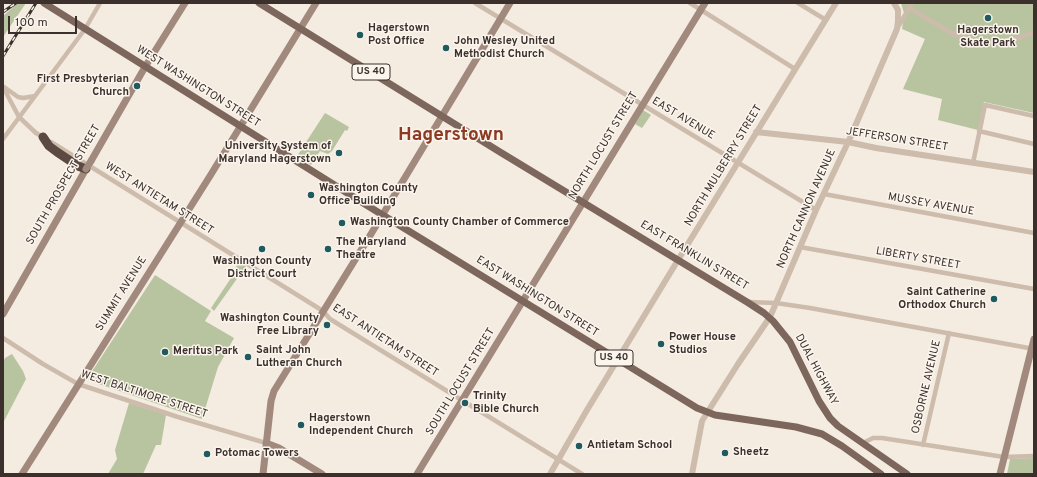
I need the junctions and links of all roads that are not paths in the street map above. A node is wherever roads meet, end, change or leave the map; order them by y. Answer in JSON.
{"nodes":[{"id":1,"x":44,"y":3,"type":"edge"},
{"id":2,"x":100,"y":3,"type":"edge"},
{"id":3,"x":185,"y":3,"type":"edge"},
{"id":4,"x":259,"y":3,"type":"edge"},
{"id":5,"x":316,"y":3,"type":"edge"},
{"id":6,"x":475,"y":3,"type":"edge"},
{"id":7,"x":510,"y":3,"type":"edge"},
{"id":8,"x":690,"y":3,"type":"edge"},
{"id":9,"x":798,"y":3,"type":"edge"},
{"id":10,"x":836,"y":3,"type":"edge"},
{"id":11,"x":894,"y":3,"type":"edge"},
{"id":12,"x":912,"y":3,"type":"edge"},
{"id":13,"x":703,"y":6,"type":"edge"},
{"id":14,"x":909,"y":8,"type":"junction"},
{"id":15,"x":500,"y":19,"type":"junction"},
{"id":16,"x":826,"y":20,"type":"junction"},
{"id":17,"x":300,"y":28,"type":"junction"},
{"id":18,"x":897,"y":29,"type":"junction"},
{"id":19,"x":85,"y":30,"type":"junction"},
{"id":20,"x":1034,"y":32,"type":"edge"},
{"id":21,"x":145,"y":68,"type":"junction"},
{"id":22,"x":795,"y":69,"type":"junction"},
{"id":23,"x":3,"y":87,"type":"edge"},
{"id":24,"x":35,"y":96,"type":"junction"},
{"id":25,"x":642,"y":105,"type":"junction"},
{"id":26,"x":441,"y":116,"type":"junction"},
{"id":27,"x":1034,"y":116,"type":"edge"},
{"id":28,"x":19,"y":117,"type":"junction"},
{"id":29,"x":240,"y":126,"type":"junction"},
{"id":30,"x":979,"y":131,"type":"junction"},
{"id":31,"x":756,"y":132,"type":"junction"},
{"id":32,"x":43,"y":137,"type":"junction"},
{"id":33,"x":3,"y":139,"type":"edge"},
{"id":34,"x":848,"y":142,"type":"junction"},
{"id":35,"x":1034,"y":144,"type":"edge"},
{"id":36,"x":738,"y":163,"type":"junction"},
{"id":37,"x":973,"y":163,"type":"junction"},
{"id":38,"x":88,"y":165,"type":"junction"},
{"id":39,"x":1034,"y":172,"type":"edge"},
{"id":40,"x":824,"y":194,"type":"junction"},
{"id":41,"x":583,"y":202,"type":"junction"},
{"id":42,"x":816,"y":210,"type":"junction"},
{"id":43,"x":382,"y":215,"type":"junction"},
{"id":44,"x":180,"y":223,"type":"junction"},
{"id":45,"x":1034,"y":233,"type":"edge"},
{"id":46,"x":800,"y":247,"type":"junction"},
{"id":47,"x":678,"y":260,"type":"junction"},
{"id":48,"x":1034,"y":289,"type":"edge"},
{"id":49,"x":523,"y":301,"type":"junction"},
{"id":50,"x":747,"y":302,"type":"junction"},
{"id":51,"x":776,"y":303,"type":"junction"},
{"id":52,"x":323,"y":311,"type":"junction"},
{"id":53,"x":3,"y":314,"type":"edge"},
{"id":54,"x":770,"y":317,"type":"junction"},
{"id":55,"x":949,"y":332,"type":"junction"},
{"id":56,"x":3,"y":338,"type":"edge"},
{"id":57,"x":1034,"y":338,"type":"edge"},
{"id":58,"x":1033,"y":348,"type":"edge"},
{"id":59,"x":618,"y":360,"type":"junction"},
{"id":60,"x":78,"y":384,"type":"junction"},
{"id":61,"x":462,"y":401,"type":"junction"},
{"id":62,"x":706,"y":412,"type":"junction"},
{"id":63,"x":266,"y":443,"type":"junction"},
{"id":64,"x":863,"y":443,"type":"junction"},
{"id":65,"x":923,"y":445,"type":"junction"},
{"id":66,"x":1034,"y":456,"type":"edge"},
{"id":67,"x":1004,"y":458,"type":"junction"},
{"id":68,"x":559,"y":460,"type":"junction"},
{"id":69,"x":22,"y":474,"type":"edge"},
{"id":70,"x":263,"y":474,"type":"edge"},
{"id":71,"x":322,"y":474,"type":"edge"},
{"id":72,"x":417,"y":474,"type":"edge"},
{"id":73,"x":550,"y":474,"type":"edge"},
{"id":74,"x":582,"y":474,"type":"edge"},
{"id":75,"x":692,"y":474,"type":"edge"},
{"id":76,"x":882,"y":474,"type":"edge"},
{"id":77,"x":907,"y":474,"type":"edge"},
{"id":78,"x":1000,"y":474,"type":"edge"}],
"edges":[{"from":1,"to":19,"type":"main road","name":"WEST WASHINGTON STREET","number":"US 40"},
{"from":2,"to":19,"type":"street"},
{"from":3,"to":21,"type":"main road","name":"SOUTH PROSPECT STREET"},
{"from":4,"to":17,"type":"main road","number":"US 40"},
{"from":5,"to":17,"type":"main road","name":"SUMMIT AVENUE"},
{"from":6,"to":15,"type":"street","name":"EAST AVENUE"},
{"from":7,"to":15,"type":"main road"},
{"from":8,"to":13,"type":"street"},
{"from":9,"to":16,"type":"street"},
{"from":10,"to":16,"type":"street","name":"NORTH MULBERRY STREET"},
{"from":11,"to":18,"type":"street","name":"NORTH CANNON AVENUE"},
{"from":12,"to":14,"type":"street"},
{"from":13,"to":22,"type":"street"},
{"from":13,"to":25,"type":"main road","name":"NORTH LOCUST STREET"},
{"from":14,"to":18,"type":"street"},
{"from":14,"to":20,"type":"street"},
{"from":15,"to":25,"type":"street","name":"EAST AVENUE"},
{"from":15,"to":26,"type":"main road"},
{"from":16,"to":22,"type":"street","name":"NORTH MULBERRY STREET"},
{"from":17,"to":26,"type":"main road","number":"US 40"},
{"from":17,"to":29,"type":"main road","name":"SUMMIT AVENUE"},
{"from":18,"to":34,"type":"street","name":"NORTH CANNON AVENUE"},
{"from":19,"to":21,"type":"main road","name":"WEST WASHINGTON STREET","number":"US 40"},
{"from":19,"to":24,"type":"street"},
{"from":21,"to":29,"type":"main road","name":"WEST WASHINGTON STREET","number":"US 40"},
{"from":21,"to":38,"type":"main road","name":"SOUTH PROSPECT STREET"},
{"from":22,"to":31,"type":"street","name":"NORTH MULBERRY STREET"},
{"from":23,"to":24,"type":"street"},
{"from":23,"to":28,"type":"street","name":"WEST ANTIETAM STREET"},
{"from":24,"to":28,"type":"street"},
{"from":25,"to":36,"type":"street","name":"EAST AVENUE"},
{"from":25,"to":41,"type":"main road","name":"NORTH LOCUST STREET"},
{"from":26,"to":41,"type":"main road","name":"EAST FRANKLIN STREET","number":"US 40"},
{"from":26,"to":43,"type":"main road"},
{"from":27,"to":30,"type":"street"},
{"from":28,"to":32,"type":"street","name":"WEST ANTIETAM STREET"},
{"from":28,"to":33,"type":"street"},
{"from":29,"to":43,"type":"main road","name":"WEST WASHINGTON STREET","number":"US 40"},
{"from":29,"to":44,"type":"main road","name":"SUMMIT AVENUE"},
{"from":30,"to":35,"type":"street"},
{"from":30,"to":37,"type":"street"},
{"from":31,"to":34,"type":"street","name":"JEFFERSON STREET"},
{"from":31,"to":36,"type":"street","name":"NORTH MULBERRY STREET"},
{"from":32,"to":38,"type":"highway"},
{"from":32,"to":44,"type":"street","name":"WEST ANTIETAM STREET"},
{"from":34,"to":37,"type":"street","name":"JEFFERSON STREET"},
{"from":34,"to":40,"type":"street","name":"NORTH CANNON AVENUE"},
{"from":36,"to":42,"type":"street","name":"EAST AVENUE"},
{"from":36,"to":47,"type":"street","name":"NORTH MULBERRY STREET"},
{"from":37,"to":39,"type":"street","name":"JEFFERSON STREET"},
{"from":38,"to":53,"type":"main road","name":"SOUTH PROSPECT STREET"},
{"from":40,"to":42,"type":"street","name":"NORTH CANNON AVENUE"},
{"from":40,"to":45,"type":"street","name":"MUSSEY AVENUE"},
{"from":41,"to":47,"type":"main road","name":"EAST FRANKLIN STREET","number":"US 40"},
{"from":41,"to":49,"type":"main road","name":"NORTH LOCUST STREET"},
{"from":42,"to":46,"type":"street","name":"NORTH CANNON AVENUE"},
{"from":43,"to":49,"type":"main road","name":"EAST WASHINGTON STREET","number":"US 40"},
{"from":43,"to":52,"type":"main road"},
{"from":44,"to":52,"type":"street","name":"WEST ANTIETAM STREET"},
{"from":44,"to":60,"type":"main road","name":"SUMMIT AVENUE"},
{"from":46,"to":48,"type":"street","name":"LIBERTY STREET"},
{"from":46,"to":51,"type":"street","name":"NORTH CANNON AVENUE"},
{"from":47,"to":50,"type":"main road","name":"EAST FRANKLIN STREET","number":"US 40"},
{"from":47,"to":59,"type":"street","name":"NORTH MULBERRY STREET"},
{"from":49,"to":59,"type":"main road","name":"EAST WASHINGTON STREET","number":"US 40"},
{"from":49,"to":61,"type":"main road","name":"SOUTH LOCUST STREET"},
{"from":50,"to":51,"type":"street","name":"EAST FRANKLIN STREET"},
{"from":50,"to":54,"type":"main road","name":"DUAL HIGHWAY","number":"US 40"},
{"from":51,"to":54,"type":"street","name":"NORTH CANNON AVENUE"},
{"from":51,"to":55,"type":"street","name":"EAST FRANKLIN STREET"},
{"from":52,"to":61,"type":"street","name":"EAST ANTIETAM STREET"},
{"from":52,"to":63,"type":"main road"},
{"from":54,"to":62,"type":"street","name":"NORTH CANNON AVENUE"},
{"from":54,"to":64,"type":"main road","name":"DUAL HIGHWAY","number":"US 40"},
{"from":55,"to":58,"type":"street","name":"EAST FRANKLIN STREET"},
{"from":55,"to":65,"type":"street","name":"OSBORNE AVENUE"},
{"from":56,"to":60,"type":"street","name":"WEST BALTIMORE STREET"},
{"from":57,"to":58,"type":"main road"},
{"from":58,"to":67,"type":"main road"},
{"from":59,"to":62,"type":"main road","name":"EAST WASHINGTON STREET","number":"US 40"},
{"from":59,"to":68,"type":"street","name":"NORTH MULBERRY STREET"},
{"from":60,"to":63,"type":"street","name":"WEST BALTIMORE STREET"},
{"from":60,"to":69,"type":"main road","name":"SUMMIT AVENUE"},
{"from":61,"to":68,"type":"street","name":"EAST ANTIETAM STREET"},
{"from":61,"to":72,"type":"main road","name":"SOUTH LOCUST STREET"},
{"from":62,"to":75,"type":"street","name":"NORTH CANNON AVENUE"},
{"from":62,"to":76,"type":"main road","name":"EAST WASHINGTON STREET","number":"US 40"},
{"from":63,"to":70,"type":"main road"},
{"from":63,"to":71,"type":"main road"},
{"from":64,"to":65,"type":"street"},
{"from":64,"to":77,"type":"main road","name":"DUAL HIGHWAY","number":"US 40"},
{"from":65,"to":67,"type":"street"},
{"from":66,"to":67,"type":"street"},
{"from":67,"to":78,"type":"main road"},
{"from":68,"to":73,"type":"street","name":"NORTH MULBERRY STREET"},
{"from":68,"to":74,"type":"street","name":"EAST ANTIETAM STREET"}]}
